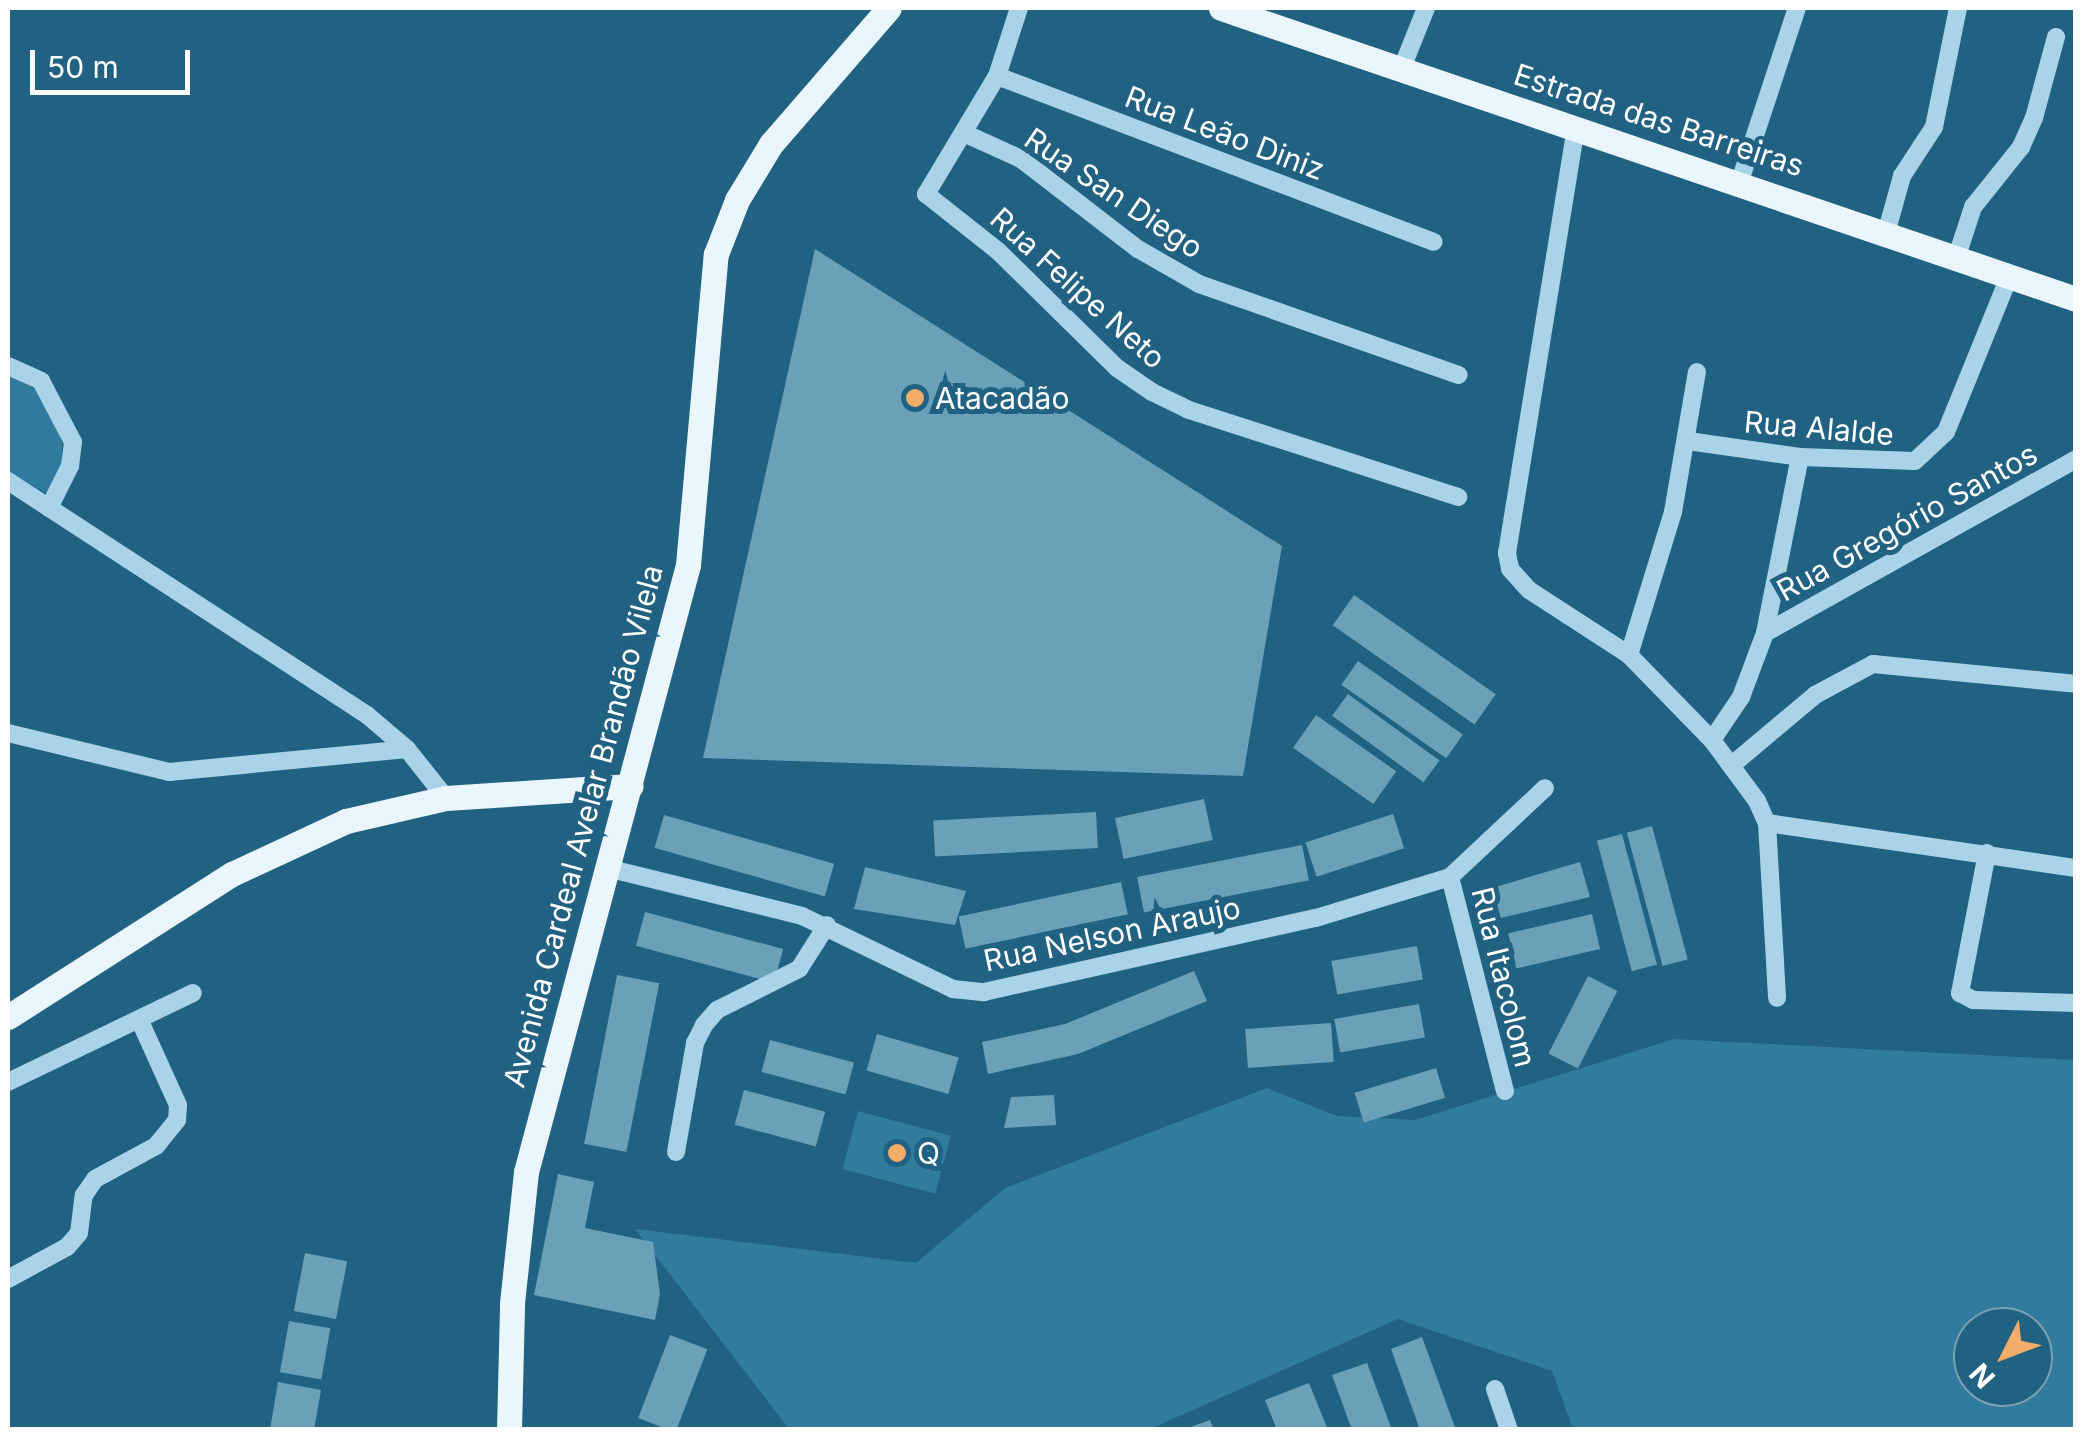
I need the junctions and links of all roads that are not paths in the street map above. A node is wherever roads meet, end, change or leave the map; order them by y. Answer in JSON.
{"nodes":[{"id":1,"x":868,"y":8,"type":"edge"},
{"id":2,"x":888,"y":8,"type":"edge"},
{"id":3,"x":1019,"y":8,"type":"edge"},
{"id":4,"x":1221,"y":8,"type":"edge"},
{"id":5,"x":1426,"y":8,"type":"edge"},
{"id":6,"x":1797,"y":8,"type":"edge"},
{"id":7,"x":1958,"y":8,"type":"edge"},
{"id":8,"x":2056,"y":37,"type":"dead end"},
{"id":9,"x":855,"y":42,"type":"junction"},
{"id":10,"x":1402,"y":68,"type":"junction"},
{"id":11,"x":997,"y":76,"type":"junction"},
{"id":12,"x":1576,"y":127,"type":"junction"},
{"id":13,"x":966,"y":134,"type":"junction"},
{"id":14,"x":1740,"y":181,"type":"junction"},
{"id":15,"x":1886,"y":230,"type":"junction"},
{"id":16,"x":1433,"y":242,"type":"dead end"},
{"id":17,"x":1957,"y":256,"type":"junction"},
{"id":18,"x":2009,"y":277,"type":"junction"},
{"id":19,"x":2076,"y":299,"type":"edge"},
{"id":20,"x":12,"y":367,"type":"edge"},
{"id":21,"x":1697,"y":372,"type":"dead end"},
{"id":22,"x":1459,"y":375,"type":"dead end"},
{"id":23,"x":1688,"y":442,"type":"junction"},
{"id":24,"x":1800,"y":457,"type":"junction"},
{"id":25,"x":2076,"y":459,"type":"edge"},
{"id":26,"x":8,"y":481,"type":"edge"},
{"id":27,"x":1458,"y":497,"type":"dead end"},
{"id":28,"x":49,"y":508,"type":"junction"},
{"id":29,"x":1765,"y":632,"type":"junction"},
{"id":30,"x":1629,"y":655,"type":"junction"},
{"id":31,"x":2076,"y":684,"type":"edge"},
{"id":32,"x":8,"y":733,"type":"edge"},
{"id":33,"x":1712,"y":740,"type":"junction"},
{"id":34,"x":407,"y":749,"type":"junction"},
{"id":35,"x":1732,"y":765,"type":"junction"},
{"id":36,"x":632,"y":786,"type":"junction"},
{"id":37,"x":1545,"y":788,"type":"dead end"},
{"id":38,"x":446,"y":798,"type":"junction"},
{"id":39,"x":1767,"y":823,"type":"junction"},
{"id":40,"x":1987,"y":853,"type":"junction"},
{"id":41,"x":2076,"y":868,"type":"edge"},
{"id":42,"x":611,"y":869,"type":"junction"},
{"id":43,"x":1450,"y":877,"type":"junction"},
{"id":44,"x":827,"y":925,"type":"junction"},
{"id":45,"x":192,"y":993,"type":"dead end"},
{"id":46,"x":1777,"y":998,"type":"dead end"},
{"id":47,"x":2076,"y":1003,"type":"edge"},
{"id":48,"x":8,"y":1017,"type":"edge"},
{"id":49,"x":139,"y":1019,"type":"junction"},
{"id":50,"x":8,"y":1082,"type":"edge"},
{"id":51,"x":1504,"y":1091,"type":"dead end"},
{"id":52,"x":676,"y":1152,"type":"dead end"},
{"id":53,"x":8,"y":1279,"type":"edge"},
{"id":54,"x":1495,"y":1389,"type":"dead end"},
{"id":55,"x":509,"y":1430,"type":"edge"},
{"id":56,"x":1508,"y":1430,"type":"edge"}],
"edges":[{"from":1,"to":9,"type":"main road","name":"Avenida Cardeal Avelar Brandão Vilela"},
{"from":2,"to":9,"type":"main road","name":"Avenida Cardeal Avelar Brandão Vilela"},
{"from":3,"to":11,"type":"street","name":"Rua Felipe Neto"},
{"from":4,"to":10,"type":"main road","name":"Estrada das Barreiras"},
{"from":5,"to":10,"type":"street"},
{"from":6,"to":14,"type":"street"},
{"from":7,"to":15,"type":"street"},
{"from":8,"to":17,"type":"street"},
{"from":9,"to":36,"type":"main road","name":"Avenida Cardeal Avelar Brandão Vilela"},
{"from":10,"to":12,"type":"main road","name":"Estrada das Barreiras"},
{"from":11,"to":13,"type":"street","name":"Rua Felipe Neto"},
{"from":11,"to":16,"type":"street","name":"Rua Leão Diniz"},
{"from":12,"to":14,"type":"main road","name":"Estrada das Barreiras"},
{"from":12,"to":30,"type":"street"},
{"from":13,"to":22,"type":"street","name":"Rua San Diego"},
{"from":13,"to":27,"type":"street","name":"Rua Felipe Neto"},
{"from":14,"to":15,"type":"main road","name":"Estrada das Barreiras"},
{"from":15,"to":17,"type":"main road","name":"Estrada das Barreiras"},
{"from":17,"to":18,"type":"main road","name":"Estrada das Barreiras"},
{"from":18,"to":19,"type":"main road","name":"Estrada das Barreiras"},
{"from":18,"to":24,"type":"street","name":"Rua Alalde"},
{"from":20,"to":28,"type":"street"},
{"from":21,"to":23,"type":"street"},
{"from":23,"to":24,"type":"street","name":"Rua Alalde"},
{"from":23,"to":30,"type":"street"},
{"from":24,"to":29,"type":"street"},
{"from":25,"to":29,"type":"street","name":"Rua Gregório Santos"},
{"from":26,"to":28,"type":"street"},
{"from":28,"to":34,"type":"street"},
{"from":29,"to":33,"type":"street"},
{"from":30,"to":33,"type":"street"},
{"from":31,"to":35,"type":"street"},
{"from":32,"to":34,"type":"street"},
{"from":33,"to":35,"type":"street"},
{"from":34,"to":38,"type":"street"},
{"from":35,"to":39,"type":"street"},
{"from":36,"to":38,"type":"main road"},
{"from":36,"to":42,"type":"main road","name":"Avenida Cardeal Avelar Brandão Vilela"},
{"from":37,"to":43,"type":"street","name":"Rua Nelson Araujo"},
{"from":38,"to":48,"type":"main road"},
{"from":39,"to":40,"type":"street"},
{"from":39,"to":46,"type":"street"},
{"from":40,"to":41,"type":"street"},
{"from":40,"to":47,"type":"street"},
{"from":42,"to":44,"type":"street","name":"Rua Nelson Araujo"},
{"from":42,"to":55,"type":"main road","name":"Avenida Cardeal Avelar Brandão Vilela"},
{"from":43,"to":44,"type":"street","name":"Rua Nelson Araujo"},
{"from":43,"to":51,"type":"street","name":"Rua Itacolom"},
{"from":44,"to":52,"type":"street"},
{"from":45,"to":49,"type":"street"},
{"from":49,"to":50,"type":"street"},
{"from":49,"to":53,"type":"street"},
{"from":54,"to":56,"type":"street"}]}
